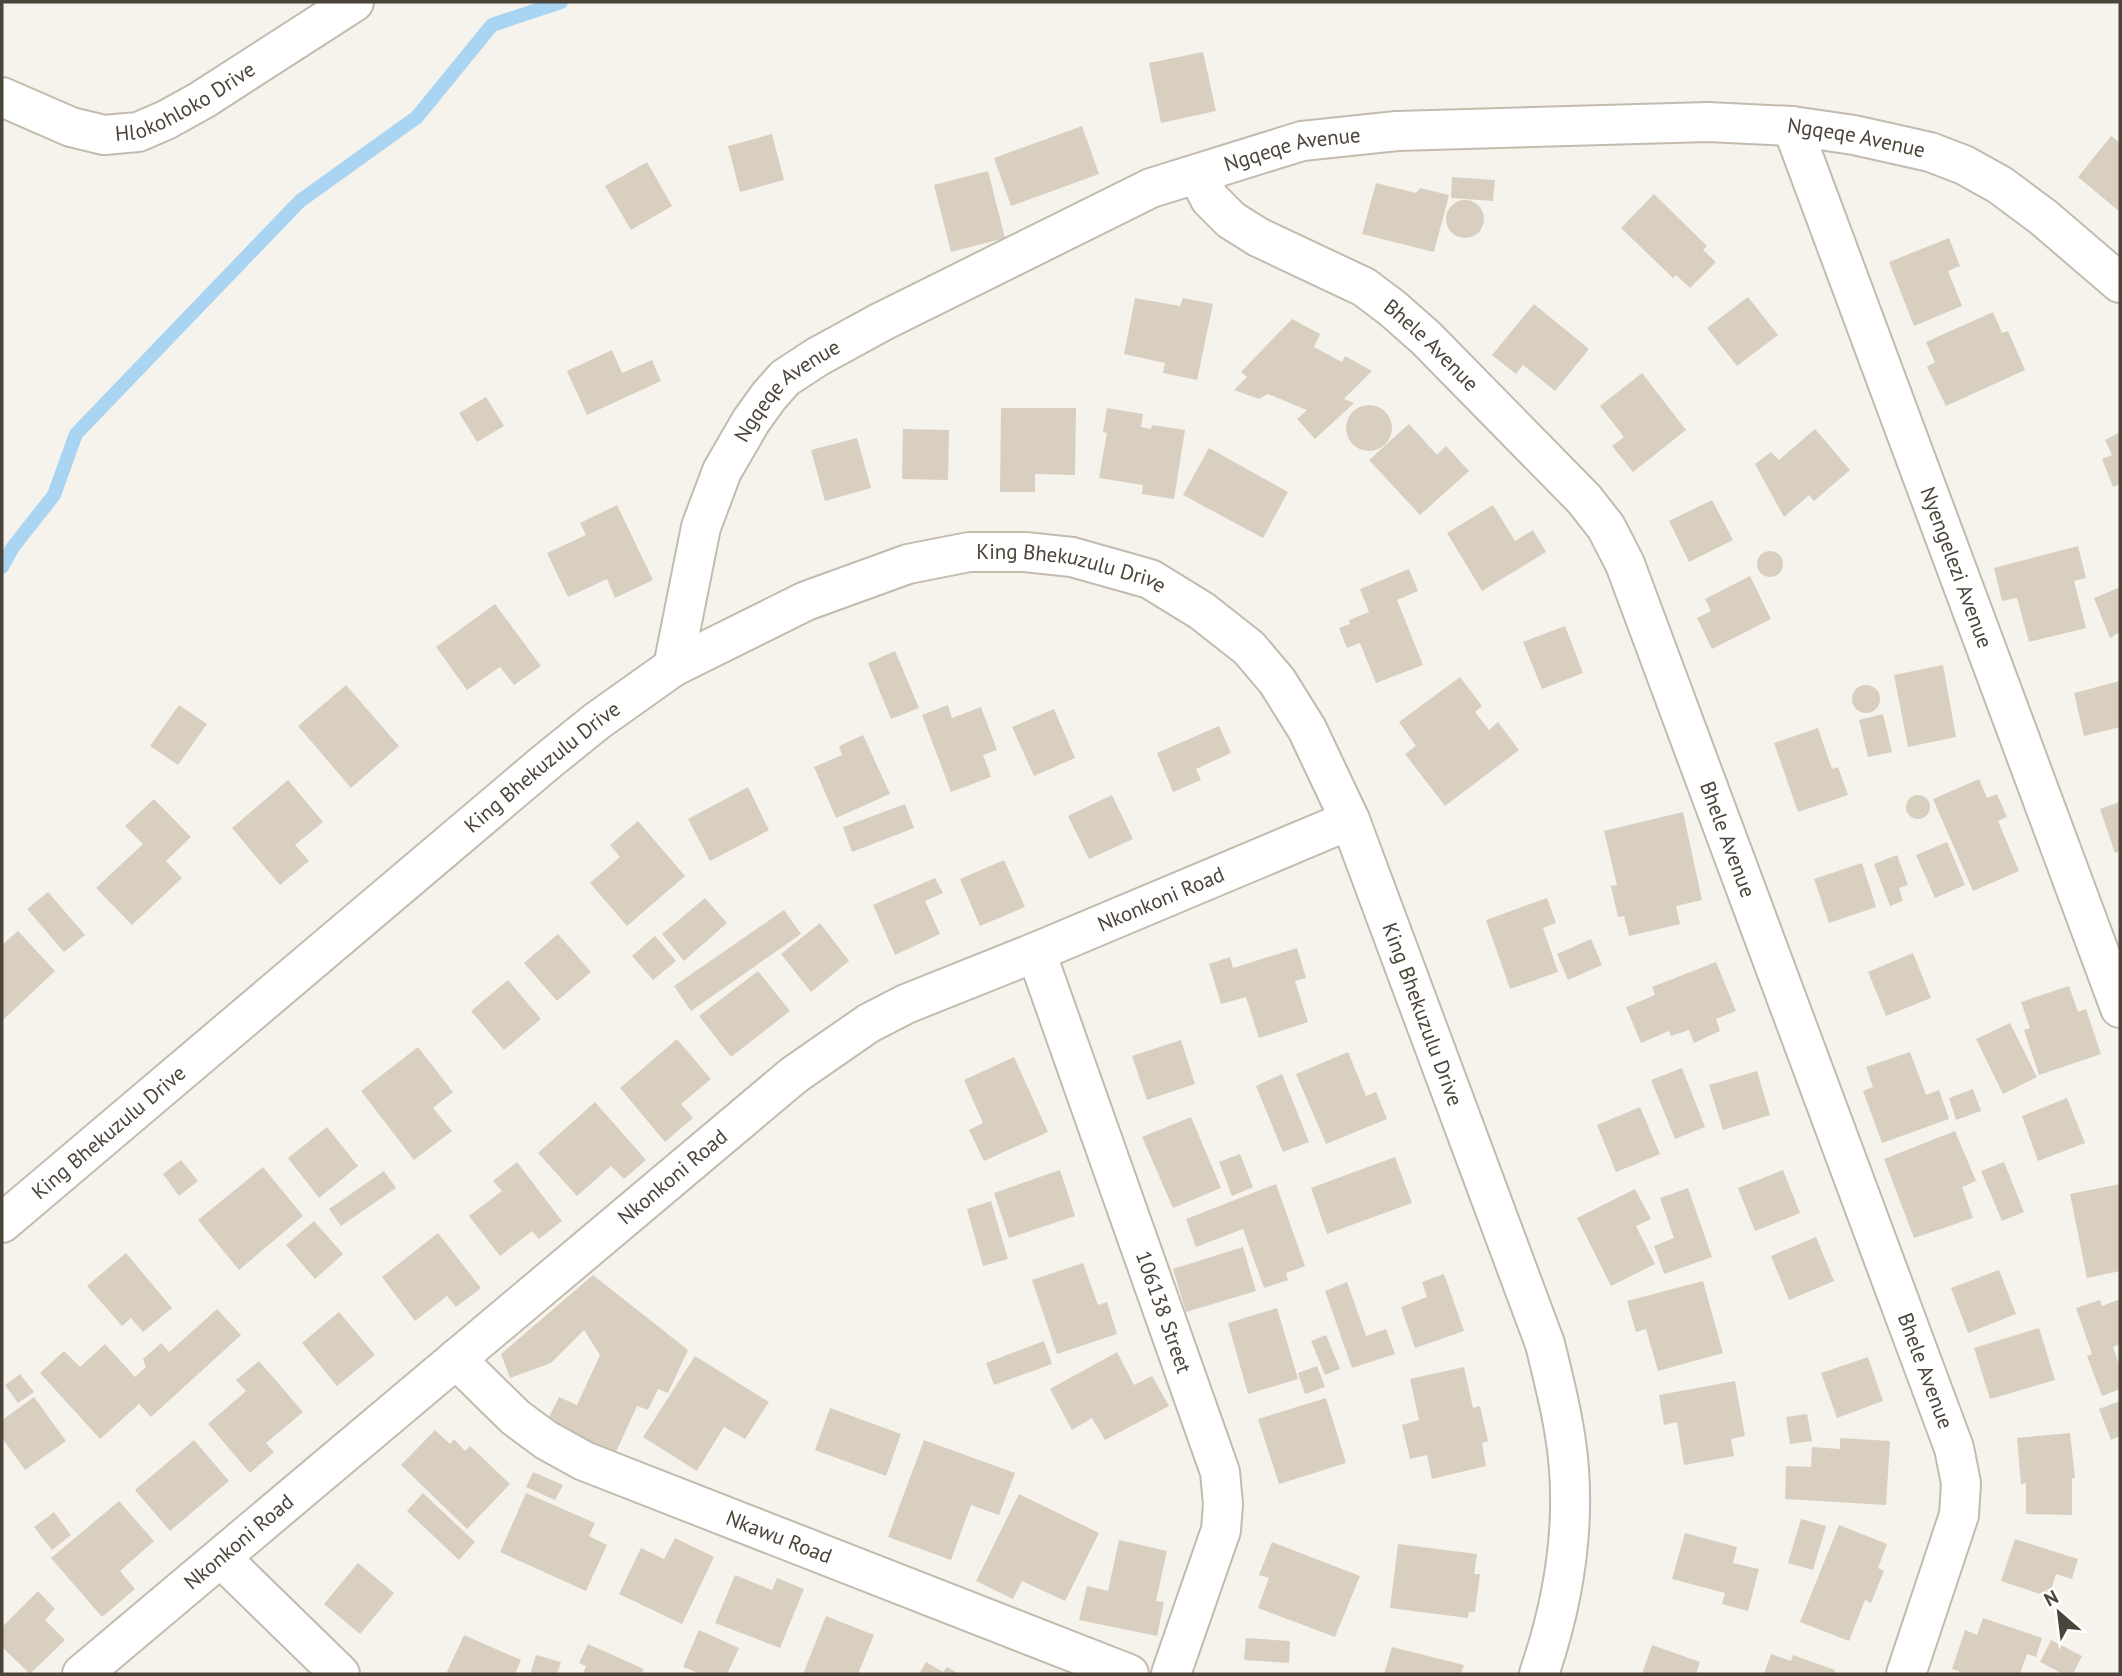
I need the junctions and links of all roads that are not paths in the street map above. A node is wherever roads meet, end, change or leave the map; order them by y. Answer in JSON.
{"nodes":[{"id":1,"x":354,"y":2,"type":"edge"},
{"id":2,"x":2,"y":97,"type":"edge"},
{"id":3,"x":1792,"y":126,"type":"junction"},
{"id":4,"x":1197,"y":174,"type":"junction"},
{"id":5,"x":2120,"y":283,"type":"edge"},
{"id":6,"x":673,"y":667,"type":"junction"},
{"id":7,"x":1350,"y":820,"type":"junction"},
{"id":8,"x":1036,"y":952,"type":"junction"},
{"id":9,"x":2120,"y":1009,"type":"edge"},
{"id":10,"x":2,"y":1223,"type":"edge"},
{"id":11,"x":456,"y":1359,"type":"junction"},
{"id":12,"x":221,"y":1558,"type":"junction"},
{"id":13,"x":82,"y":1674,"type":"edge"},
{"id":14,"x":340,"y":1674,"type":"edge"},
{"id":15,"x":1129,"y":1674,"type":"edge"},
{"id":16,"x":1171,"y":1674,"type":"edge"},
{"id":17,"x":1539,"y":1674,"type":"edge"},
{"id":18,"x":1906,"y":1674,"type":"edge"}],
"edges":[{"from":1,"to":2,"type":"street","name":"Hlokohloko Drive"},
{"from":3,"to":4,"type":"street","name":"Ngqeqe Avenue"},
{"from":3,"to":5,"type":"street","name":"Ngqeqe Avenue"},
{"from":3,"to":9,"type":"street","name":"Nyengelezi Avenue"},
{"from":4,"to":6,"type":"street","name":"Ngqeqe Avenue"},
{"from":4,"to":18,"type":"street","name":"Bhele Avenue"},
{"from":6,"to":7,"type":"street","name":"King Bhekuzulu Drive"},
{"from":6,"to":10,"type":"street","name":"King Bhekuzulu Drive"},
{"from":7,"to":8,"type":"street","name":"Nkonkoni Road"},
{"from":7,"to":17,"type":"street","name":"King Bhekuzulu Drive"},
{"from":8,"to":11,"type":"street","name":"Nkonkoni Road"},
{"from":8,"to":16,"type":"street","name":"106138 Street"},
{"from":11,"to":12,"type":"street","name":"Nkonkoni Road"},
{"from":11,"to":15,"type":"street","name":"Nkawu Road"},
{"from":12,"to":13,"type":"street","name":"Nkonkoni Road"},
{"from":12,"to":14,"type":"street"}]}
